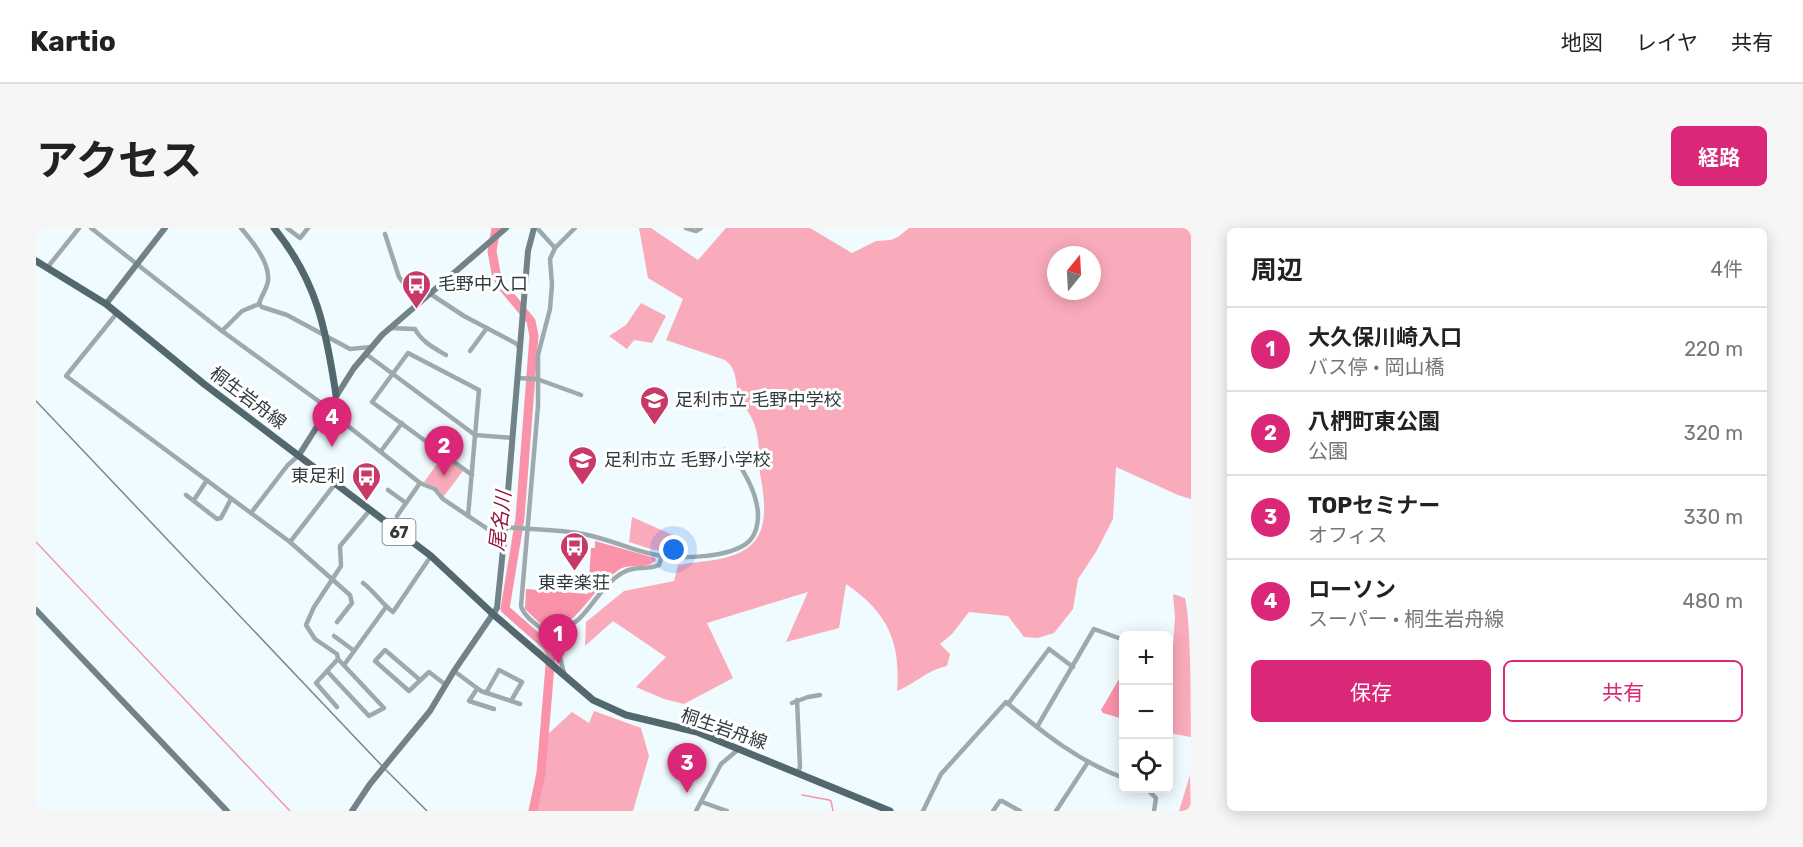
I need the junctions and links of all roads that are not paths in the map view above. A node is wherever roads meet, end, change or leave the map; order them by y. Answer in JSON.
{"nodes":[{"id":1,"x":79,"y":228,"type":"edge"},
{"id":2,"x":91,"y":228,"type":"edge"},
{"id":3,"x":165,"y":228,"type":"edge"},
{"id":4,"x":241,"y":228,"type":"edge"},
{"id":5,"x":274,"y":228,"type":"edge"},
{"id":6,"x":287,"y":228,"type":"edge"},
{"id":7,"x":308,"y":228,"type":"edge"},
{"id":8,"x":506,"y":228,"type":"edge"},
{"id":9,"x":536,"y":228,"type":"edge"},
{"id":10,"x":575,"y":228,"type":"edge"},
{"id":11,"x":686,"y":228,"type":"edge"},
{"id":12,"x":701,"y":228,"type":"edge"},
{"id":13,"x":385,"y":234,"type":"dead end"},
{"id":14,"x":555,"y":248,"type":"junction"},
{"id":15,"x":36,"y":261,"type":"edge"},
{"id":16,"x":136,"y":265,"type":"junction"},
{"id":17,"x":47,"y":268,"type":"junction"},
{"id":18,"x":429,"y":293,"type":"junction"},
{"id":19,"x":418,"y":303,"type":"junction"},
{"id":20,"x":106,"y":304,"type":"junction"},
{"id":21,"x":259,"y":304,"type":"junction"},
{"id":22,"x":117,"y":313,"type":"junction"},
{"id":23,"x":390,"y":328,"type":"junction"},
{"id":24,"x":487,"y":328,"type":"junction"},
{"id":25,"x":222,"y":331,"type":"junction"},
{"id":26,"x":326,"y":336,"type":"junction"},
{"id":27,"x":372,"y":347,"type":"junction"},
{"id":28,"x":519,"y":348,"type":"junction"},
{"id":29,"x":470,"y":351,"type":"dead end"},
{"id":30,"x":366,"y":354,"type":"junction"},
{"id":31,"x":446,"y":355,"type":"dead end"},
{"id":32,"x":393,"y":374,"type":"junction"},
{"id":33,"x":520,"y":378,"type":"junction"},
{"id":34,"x":535,"y":379,"type":"junction"},
{"id":35,"x":336,"y":395,"type":"junction"},
{"id":36,"x":581,"y":395,"type":"dead end"},
{"id":37,"x":328,"y":408,"type":"junction"},
{"id":38,"x":402,"y":423,"type":"junction"},
{"id":39,"x":475,"y":435,"type":"junction"},
{"id":40,"x":513,"y":438,"type":"junction"},
{"id":41,"x":725,"y":450,"type":"dead end"},
{"id":42,"x":381,"y":451,"type":"junction"},
{"id":43,"x":299,"y":455,"type":"junction"},
{"id":44,"x":472,"y":475,"type":"junction"},
{"id":45,"x":207,"y":480,"type":"junction"},
{"id":46,"x":420,"y":483,"type":"junction"},
{"id":47,"x":335,"y":484,"type":"junction"},
{"id":48,"x":388,"y":490,"type":"dead end"},
{"id":49,"x":186,"y":495,"type":"dead end"},
{"id":50,"x":231,"y":499,"type":"junction"},
{"id":51,"x":194,"y":501,"type":"junction"},
{"id":52,"x":406,"y":503,"type":"junction"},
{"id":53,"x":370,"y":510,"type":"junction"},
{"id":54,"x":251,"y":513,"type":"junction"},
{"id":55,"x":397,"y":516,"type":"dead end"},
{"id":56,"x":468,"y":516,"type":"junction"},
{"id":57,"x":509,"y":527,"type":"junction"},
{"id":58,"x":525,"y":528,"type":"junction"},
{"id":59,"x":504,"y":540,"type":"junction"},
{"id":60,"x":290,"y":542,"type":"junction"},
{"id":61,"x":431,"y":556,"type":"junction"},
{"id":62,"x":662,"y":556,"type":"junction"},
{"id":63,"x":332,"y":580,"type":"junction"},
{"id":64,"x":363,"y":583,"type":"dead end"},
{"id":65,"x":386,"y":607,"type":"junction"},
{"id":66,"x":36,"y":610,"type":"edge"},
{"id":67,"x":494,"y":615,"type":"junction"},
{"id":68,"x":337,"y":622,"type":"dead end"},
{"id":69,"x":334,"y":636,"type":"dead end"},
{"id":70,"x":550,"y":636,"type":"junction"},
{"id":71,"x":1119,"y":638,"type":"edge"},
{"id":72,"x":353,"y":650,"type":"junction"},
{"id":73,"x":338,"y":659,"type":"junction"},
{"id":74,"x":344,"y":665,"type":"junction"},
{"id":75,"x":1073,"y":667,"type":"junction"},
{"id":76,"x":327,"y":671,"type":"junction"},
{"id":77,"x":454,"y":671,"type":"junction"},
{"id":78,"x":566,"y":678,"type":"junction"},
{"id":79,"x":420,"y":680,"type":"junction"},
{"id":80,"x":446,"y":685,"type":"junction"},
{"id":81,"x":477,"y":689,"type":"junction"},
{"id":82,"x":486,"y":693,"type":"junction"},
{"id":83,"x":820,"y":695,"type":"dead end"},
{"id":84,"x":511,"y":701,"type":"junction"},
{"id":85,"x":520,"y":704,"type":"dead end"},
{"id":86,"x":1008,"y":704,"type":"junction"},
{"id":87,"x":337,"y":706,"type":"dead end"},
{"id":88,"x":494,"y":709,"type":"dead end"},
{"id":89,"x":1037,"y":727,"type":"junction"},
{"id":90,"x":740,"y":748,"type":"junction"},
{"id":91,"x":1088,"y":762,"type":"junction"},
{"id":92,"x":798,"y":772,"type":"junction"},
{"id":93,"x":1119,"y":776,"type":"edge"},
{"id":94,"x":1150,"y":793,"type":"edge"},
{"id":95,"x":702,"y":802,"type":"junction"},
{"id":96,"x":227,"y":811,"type":"edge"},
{"id":97,"x":352,"y":811,"type":"edge"},
{"id":98,"x":696,"y":811,"type":"edge"},
{"id":99,"x":727,"y":811,"type":"edge"},
{"id":100,"x":890,"y":811,"type":"edge"},
{"id":101,"x":924,"y":811,"type":"edge"},
{"id":102,"x":993,"y":811,"type":"edge"},
{"id":103,"x":1020,"y":811,"type":"edge"},
{"id":104,"x":1056,"y":811,"type":"edge"},
{"id":105,"x":1154,"y":811,"type":"edge"}],
"edges":[{"from":1,"to":17,"type":"street"},
{"from":2,"to":16,"type":"street"},
{"from":3,"to":16,"type":"street"},
{"from":4,"to":21,"type":"street"},
{"from":5,"to":26,"type":"main road"},
{"from":6,"to":7,"type":"street"},
{"from":8,"to":18,"type":"street"},
{"from":9,"to":14,"type":"street"},
{"from":9,"to":28,"type":"street"},
{"from":10,"to":14,"type":"street"},
{"from":11,"to":12,"type":"street"},
{"from":13,"to":19,"type":"street"},
{"from":14,"to":34,"type":"street"},
{"from":15,"to":17,"type":"main road","name":"桐生岩舟線","number":"67"},
{"from":16,"to":20,"type":"street"},
{"from":16,"to":25,"type":"street"},
{"from":17,"to":20,"type":"main road","name":"桐生岩舟線","number":"67"},
{"from":18,"to":19,"type":"street"},
{"from":18,"to":24,"type":"street"},
{"from":19,"to":23,"type":"street"},
{"from":20,"to":22,"type":"main road","name":"桐生岩舟線","number":"67"},
{"from":21,"to":25,"type":"street"},
{"from":21,"to":26,"type":"street"},
{"from":22,"to":43,"type":"main road","name":"桐生岩舟線","number":"67"},
{"from":22,"to":45,"type":"street"},
{"from":23,"to":27,"type":"street"},
{"from":23,"to":31,"type":"street"},
{"from":24,"to":28,"type":"street"},
{"from":24,"to":29,"type":"street"},
{"from":25,"to":37,"type":"street"},
{"from":26,"to":27,"type":"street"},
{"from":26,"to":35,"type":"main road"},
{"from":27,"to":30,"type":"street"},
{"from":28,"to":33,"type":"street"},
{"from":30,"to":32,"type":"street"},
{"from":30,"to":35,"type":"street"},
{"from":32,"to":38,"type":"street"},
{"from":32,"to":39,"type":"street"},
{"from":32,"to":39,"type":"street"},
{"from":33,"to":34,"type":"street"},
{"from":33,"to":40,"type":"street"},
{"from":34,"to":36,"type":"street"},
{"from":34,"to":58,"type":"street"},
{"from":35,"to":37,"type":"street"},
{"from":37,"to":42,"type":"street"},
{"from":37,"to":43,"type":"street"},
{"from":38,"to":42,"type":"street"},
{"from":38,"to":44,"type":"street"},
{"from":39,"to":40,"type":"street"},
{"from":39,"to":44,"type":"street"},
{"from":40,"to":57,"type":"street"},
{"from":41,"to":62,"type":"street"},
{"from":42,"to":46,"type":"street"},
{"from":43,"to":47,"type":"main road","name":"桐生岩舟線","number":"67"},
{"from":43,"to":54,"type":"street"},
{"from":44,"to":56,"type":"street"},
{"from":45,"to":50,"type":"street"},
{"from":45,"to":51,"type":"street"},
{"from":46,"to":52,"type":"street"},
{"from":46,"to":56,"type":"street"},
{"from":47,"to":53,"type":"main road","name":"桐生岩舟線","number":"67"},
{"from":47,"to":60,"type":"street"},
{"from":48,"to":52,"type":"street"},
{"from":49,"to":51,"type":"street"},
{"from":50,"to":51,"type":"street"},
{"from":50,"to":54,"type":"street"},
{"from":52,"to":55,"type":"street"},
{"from":53,"to":61,"type":"main road","name":"桐生岩舟線","number":"67"},
{"from":53,"to":63,"type":"street"},
{"from":54,"to":60,"type":"street"},
{"from":56,"to":59,"type":"street"},
{"from":57,"to":58,"type":"street"},
{"from":57,"to":59,"type":"street"},
{"from":58,"to":62,"type":"street"},
{"from":58,"to":70,"type":"street"},
{"from":59,"to":67,"type":"street"},
{"from":60,"to":63,"type":"street"},
{"from":61,"to":65,"type":"street"},
{"from":61,"to":67,"type":"main road","name":"桐生岩舟線","number":"67"},
{"from":62,"to":70,"type":"street"},
{"from":63,"to":68,"type":"street"},
{"from":63,"to":73,"type":"street"},
{"from":64,"to":65,"type":"street"},
{"from":65,"to":72,"type":"street"},
{"from":66,"to":96,"type":"street"},
{"from":67,"to":77,"type":"street"},
{"from":67,"to":78,"type":"main road","name":"桐生岩舟線","number":"67"},
{"from":69,"to":72,"type":"street"},
{"from":70,"to":78,"type":"street"},
{"from":71,"to":75,"type":"street"},
{"from":72,"to":74,"type":"street"},
{"from":73,"to":74,"type":"street"},
{"from":73,"to":76,"type":"street"},
{"from":74,"to":76,"type":"street"},
{"from":75,"to":86,"type":"street"},
{"from":75,"to":89,"type":"street"},
{"from":76,"to":87,"type":"street"},
{"from":77,"to":80,"type":"street"},
{"from":77,"to":81,"type":"street"},
{"from":78,"to":90,"type":"main road","name":"桐生岩舟線","number":"67"},
{"from":79,"to":79,"type":"street"},
{"from":79,"to":80,"type":"street"},
{"from":80,"to":97,"type":"street"},
{"from":81,"to":82,"type":"street"},
{"from":81,"to":88,"type":"street"},
{"from":82,"to":84,"type":"street"},
{"from":82,"to":84,"type":"street"},
{"from":83,"to":92,"type":"street"},
{"from":84,"to":85,"type":"street"},
{"from":86,"to":89,"type":"street"},
{"from":86,"to":101,"type":"street"},
{"from":89,"to":91,"type":"street"},
{"from":90,"to":92,"type":"main road","name":"桐生岩舟線","number":"67"},
{"from":90,"to":95,"type":"street"},
{"from":91,"to":93,"type":"street"},
{"from":91,"to":104,"type":"street"},
{"from":92,"to":100,"type":"main road","name":"桐生岩舟線","number":"67"},
{"from":94,"to":105,"type":"street"},
{"from":95,"to":98,"type":"street"},
{"from":95,"to":99,"type":"street"},
{"from":102,"to":103,"type":"street"}]}
